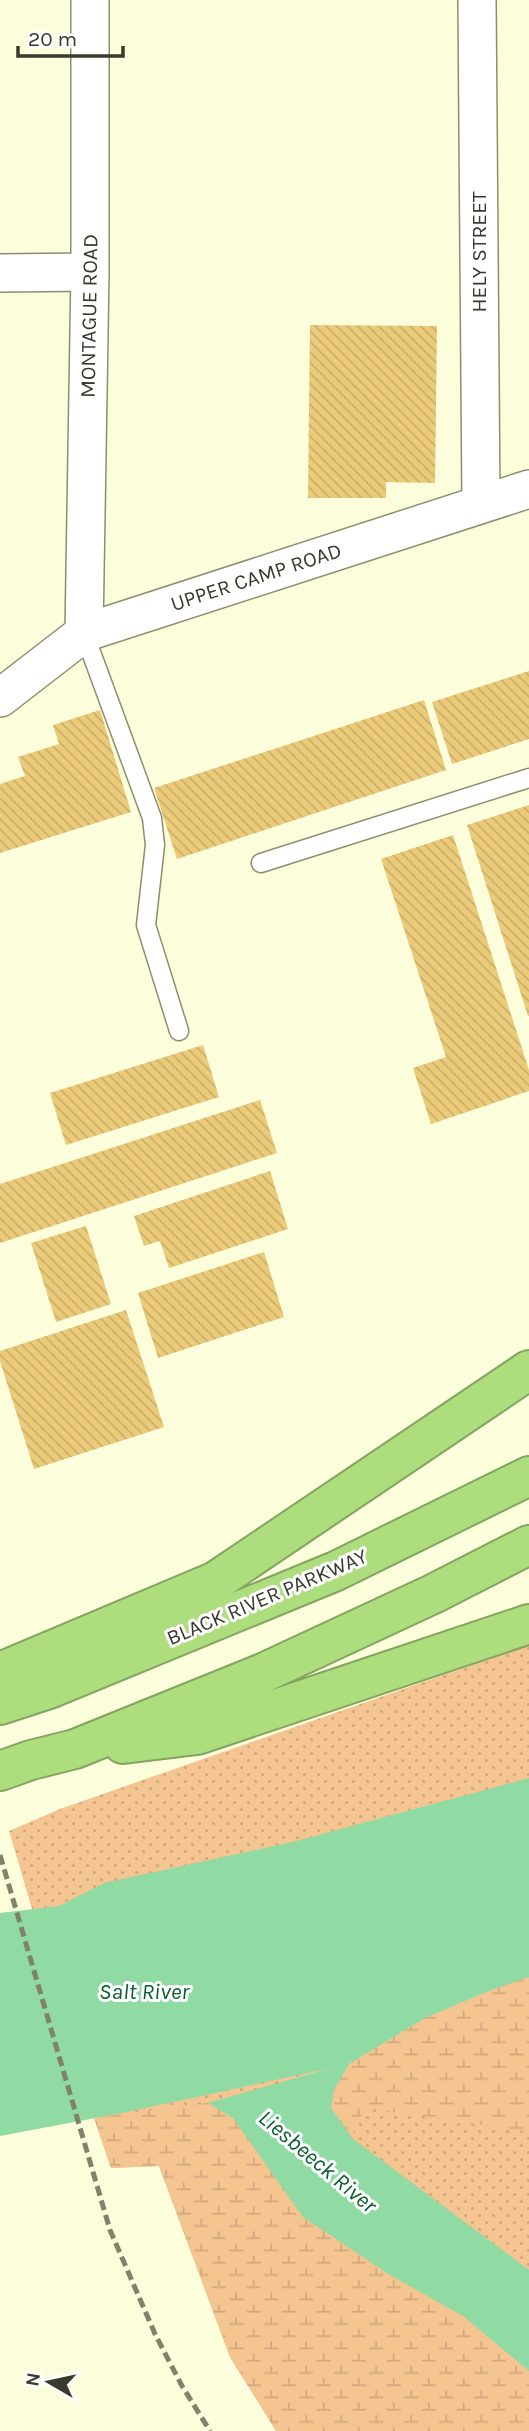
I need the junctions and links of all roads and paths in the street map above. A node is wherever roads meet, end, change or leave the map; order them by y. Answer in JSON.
{"nodes":[{"id":1,"x":90,"y":0,"type":"edge"},
{"id":2,"x":477,"y":0,"type":"edge"},
{"id":3,"x":90,"y":272,"type":"junction"},
{"id":4,"x":0,"y":273,"type":"edge"},
{"id":5,"x":529,"y":489,"type":"edge"},
{"id":6,"x":481,"y":504,"type":"junction"},
{"id":7,"x":84,"y":633,"type":"junction"},
{"id":8,"x":0,"y":698,"type":"edge"},
{"id":9,"x":529,"y":778,"type":"edge"},
{"id":10,"x":261,"y":863,"type":"dead end"},
{"id":11,"x":179,"y":1031,"type":"dead end"},
{"id":12,"x":529,"y":1370,"type":"edge"},
{"id":13,"x":529,"y":1476,"type":"edge"},
{"id":14,"x":529,"y":1545,"type":"edge"},
{"id":15,"x":529,"y":1624,"type":"edge"},
{"id":16,"x":4,"y":1687,"type":"edge"},
{"id":17,"x":75,"y":1749,"type":"junction"},
{"id":18,"x":15,"y":1765,"type":"edge"}],
"edges":[{"from":1,"to":3,"type":"street","name":"MONTAGUE ROAD"},
{"from":2,"to":6,"type":"street","name":"HELY STREET"},
{"from":3,"to":4,"type":"street"},
{"from":3,"to":7,"type":"street","name":"MONTAGUE ROAD"},
{"from":5,"to":6,"type":"street","name":"UPPER CAMP ROAD"},
{"from":6,"to":7,"type":"street","name":"UPPER CAMP ROAD"},
{"from":7,"to":8,"type":"street","name":"UPPER CAMP ROAD"},
{"from":7,"to":11,"type":"lane"},
{"from":9,"to":10,"type":"lane"},
{"from":12,"to":16,"type":"highway"},
{"from":13,"to":16,"type":"highway","name":"BLACK RIVER PARKWAY"},
{"from":14,"to":17,"type":"highway"},
{"from":15,"to":17,"type":"highway"},
{"from":17,"to":18,"type":"highway"}]}
